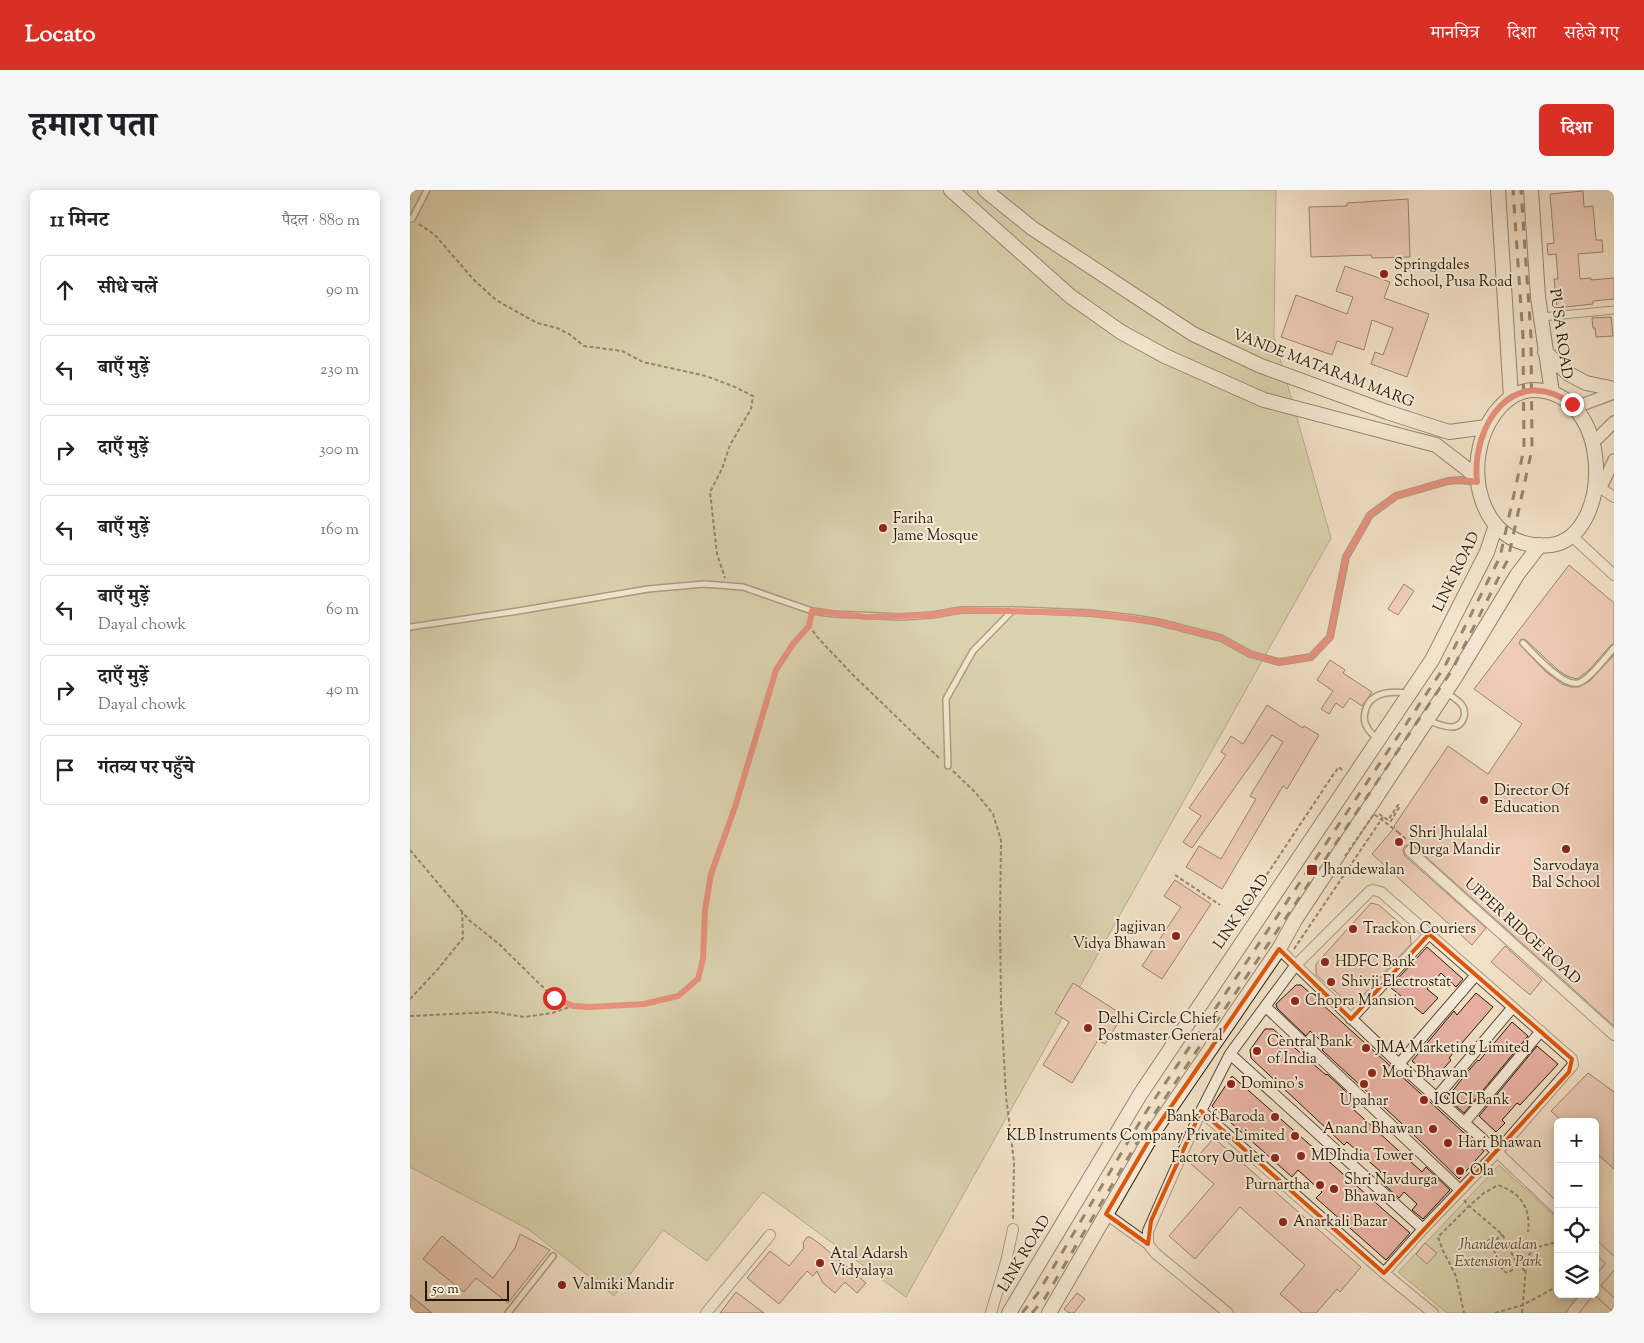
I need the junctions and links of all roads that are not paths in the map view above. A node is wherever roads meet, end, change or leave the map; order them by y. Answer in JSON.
{"nodes":[{"id":1,"x":427,"y":190,"type":"edge"},
{"id":2,"x":951,"y":190,"type":"edge"},
{"id":3,"x":984,"y":190,"type":"edge"},
{"id":4,"x":1498,"y":190,"type":"edge"},
{"id":5,"x":1531,"y":190,"type":"edge"},
{"id":6,"x":411,"y":219,"type":"edge"},
{"id":7,"x":1614,"y":310,"type":"edge"},
{"id":8,"x":1542,"y":317,"type":"junction"},
{"id":9,"x":1545,"y":352,"type":"junction"},
{"id":10,"x":1614,"y":391,"type":"edge"},
{"id":11,"x":1552,"y":393,"type":"junction"},
{"id":12,"x":1511,"y":396,"type":"junction"},
{"id":13,"x":1576,"y":407,"type":"junction"},
{"id":14,"x":1614,"y":422,"type":"edge"},
{"id":15,"x":1486,"y":427,"type":"junction"},
{"id":16,"x":1598,"y":438,"type":"junction"},
{"id":17,"x":1614,"y":460,"type":"edge"},
{"id":18,"x":1476,"y":479,"type":"junction"},
{"id":19,"x":1602,"y":486,"type":"junction"},
{"id":20,"x":1614,"y":497,"type":"edge"},
{"id":21,"x":1496,"y":525,"type":"junction"},
{"id":22,"x":1573,"y":537,"type":"junction"},
{"id":23,"x":1540,"y":545,"type":"junction"},
{"id":24,"x":1614,"y":575,"type":"edge"},
{"id":25,"x":1013,"y":610,"type":"junction"},
{"id":26,"x":410,"y":627,"type":"edge"},
{"id":27,"x":1523,"y":642,"type":"dead end"},
{"id":28,"x":1614,"y":648,"type":"edge"},
{"id":29,"x":1445,"y":692,"type":"junction"},
{"id":30,"x":1409,"y":693,"type":"junction"},
{"id":31,"x":1427,"y":720,"type":"junction"},
{"id":32,"x":1378,"y":740,"type":"junction"},
{"id":33,"x":948,"y":766,"type":"road end"},
{"id":34,"x":1410,"y":851,"type":"dead end"},
{"id":35,"x":1429,"y":934,"type":"junction"},
{"id":36,"x":1279,"y":949,"type":"junction"},
{"id":37,"x":1295,"y":966,"type":"junction"},
{"id":38,"x":1476,"y":974,"type":"junction"},
{"id":39,"x":1513,"y":1007,"type":"junction"},
{"id":40,"x":1266,"y":1008,"type":"junction"},
{"id":41,"x":1351,"y":1019,"type":"junction"},
{"id":42,"x":1541,"y":1031,"type":"junction"},
{"id":43,"x":1614,"y":1035,"type":"edge"},
{"id":44,"x":1230,"y":1054,"type":"junction"},
{"id":45,"x":1399,"y":1064,"type":"junction"},
{"id":46,"x":1436,"y":1098,"type":"junction"},
{"id":47,"x":1201,"y":1111,"type":"junction"},
{"id":48,"x":1464,"y":1124,"type":"junction"},
{"id":49,"x":1497,"y":1152,"type":"junction"},
{"id":50,"x":1462,"y":1195,"type":"junction"},
{"id":51,"x":1556,"y":1208,"type":"edge"},
{"id":52,"x":1106,"y":1214,"type":"junction"},
{"id":53,"x":1013,"y":1229,"type":"road end"},
{"id":54,"x":1423,"y":1230,"type":"junction"},
{"id":55,"x":770,"y":1235,"type":"dead end"},
{"id":56,"x":1148,"y":1244,"type":"junction"},
{"id":57,"x":1599,"y":1250,"type":"edge"},
{"id":58,"x":553,"y":1256,"type":"dead end"},
{"id":59,"x":1613,"y":1262,"type":"edge"},
{"id":60,"x":1384,"y":1273,"type":"junction"},
{"id":61,"x":1599,"y":1279,"type":"edge"},
{"id":62,"x":1599,"y":1292,"type":"edge"},
{"id":63,"x":1584,"y":1298,"type":"edge"},
{"id":64,"x":1614,"y":1305,"type":"edge"},
{"id":65,"x":508,"y":1313,"type":"edge"},
{"id":66,"x":706,"y":1313,"type":"edge"},
{"id":67,"x":991,"y":1313,"type":"edge"},
{"id":68,"x":1009,"y":1313,"type":"edge"},
{"id":69,"x":1049,"y":1313,"type":"edge"},
{"id":70,"x":1228,"y":1313,"type":"edge"},
{"id":71,"x":1433,"y":1313,"type":"edge"},
{"id":72,"x":1572,"y":1313,"type":"edge"}],
"edges":[{"from":1,"to":6,"type":"lane"},
{"from":2,"to":18,"type":"main road"},
{"from":3,"to":15,"type":"main road","name":"VANDE MATARAM MARG"},
{"from":4,"to":12,"type":"main road"},
{"from":5,"to":8,"type":"main road","name":"PUSA ROAD"},
{"from":7,"to":8,"type":"street"},
{"from":8,"to":9,"type":"main road","name":"PUSA ROAD"},
{"from":9,"to":10,"type":"main road"},
{"from":9,"to":11,"type":"main road","name":"PUSA ROAD"},
{"from":10,"to":13,"type":"street"},
{"from":11,"to":12,"type":"main road"},
{"from":11,"to":13,"type":"main road"},
{"from":12,"to":15,"type":"main road"},
{"from":13,"to":16,"type":"main road"},
{"from":14,"to":16,"type":"street"},
{"from":15,"to":18,"type":"main road"},
{"from":16,"to":19,"type":"main road"},
{"from":17,"to":19,"type":"street"},
{"from":18,"to":21,"type":"main road"},
{"from":18,"to":25,"type":"lane"},
{"from":19,"to":20,"type":"street"},
{"from":19,"to":22,"type":"main road"},
{"from":21,"to":23,"type":"main road"},
{"from":21,"to":30,"type":"main road","name":"LINK ROAD"},
{"from":22,"to":23,"type":"main road"},
{"from":22,"to":24,"type":"street"},
{"from":23,"to":29,"type":"main road"},
{"from":25,"to":26,"type":"lane"},
{"from":25,"to":33,"type":"lane"},
{"from":27,"to":28,"type":"lane"},
{"from":29,"to":31,"type":"main road"},
{"from":29,"to":31,"type":"lane"},
{"from":30,"to":32,"type":"main road","name":"LINK ROAD"},
{"from":30,"to":32,"type":"lane"},
{"from":31,"to":36,"type":"main road"},
{"from":32,"to":68,"type":"main road","name":"LINK ROAD"},
{"from":34,"to":43,"type":"street","name":"UPPER RIDGE ROAD"},
{"from":35,"to":37,"type":"street"},
{"from":35,"to":38,"type":"street"},
{"from":35,"to":41,"type":"street"},
{"from":36,"to":37,"type":"street"},
{"from":36,"to":52,"type":"main road"},
{"from":37,"to":40,"type":"street"},
{"from":37,"to":41,"type":"street"},
{"from":38,"to":39,"type":"street"},
{"from":38,"to":45,"type":"street"},
{"from":39,"to":42,"type":"street"},
{"from":39,"to":46,"type":"street"},
{"from":40,"to":44,"type":"street"},
{"from":40,"to":50,"type":"street"},
{"from":41,"to":45,"type":"street"},
{"from":42,"to":48,"type":"street"},
{"from":42,"to":49,"type":"street"},
{"from":44,"to":47,"type":"street"},
{"from":44,"to":54,"type":"street"},
{"from":45,"to":46,"type":"street"},
{"from":46,"to":48,"type":"street"},
{"from":47,"to":56,"type":"street"},
{"from":47,"to":60,"type":"street"},
{"from":48,"to":49,"type":"street"},
{"from":49,"to":50,"type":"street"},
{"from":49,"to":51,"type":"street"},
{"from":50,"to":54,"type":"street"},
{"from":52,"to":56,"type":"street"},
{"from":52,"to":69,"type":"main road"},
{"from":53,"to":67,"type":"street"},
{"from":54,"to":60,"type":"street"},
{"from":55,"to":66,"type":"street"},
{"from":56,"to":70,"type":"street"},
{"from":57,"to":59,"type":"street"},
{"from":58,"to":65,"type":"lane"},
{"from":59,"to":61,"type":"street"},
{"from":60,"to":71,"type":"street"},
{"from":62,"to":64,"type":"street"},
{"from":63,"to":72,"type":"street"}]}
